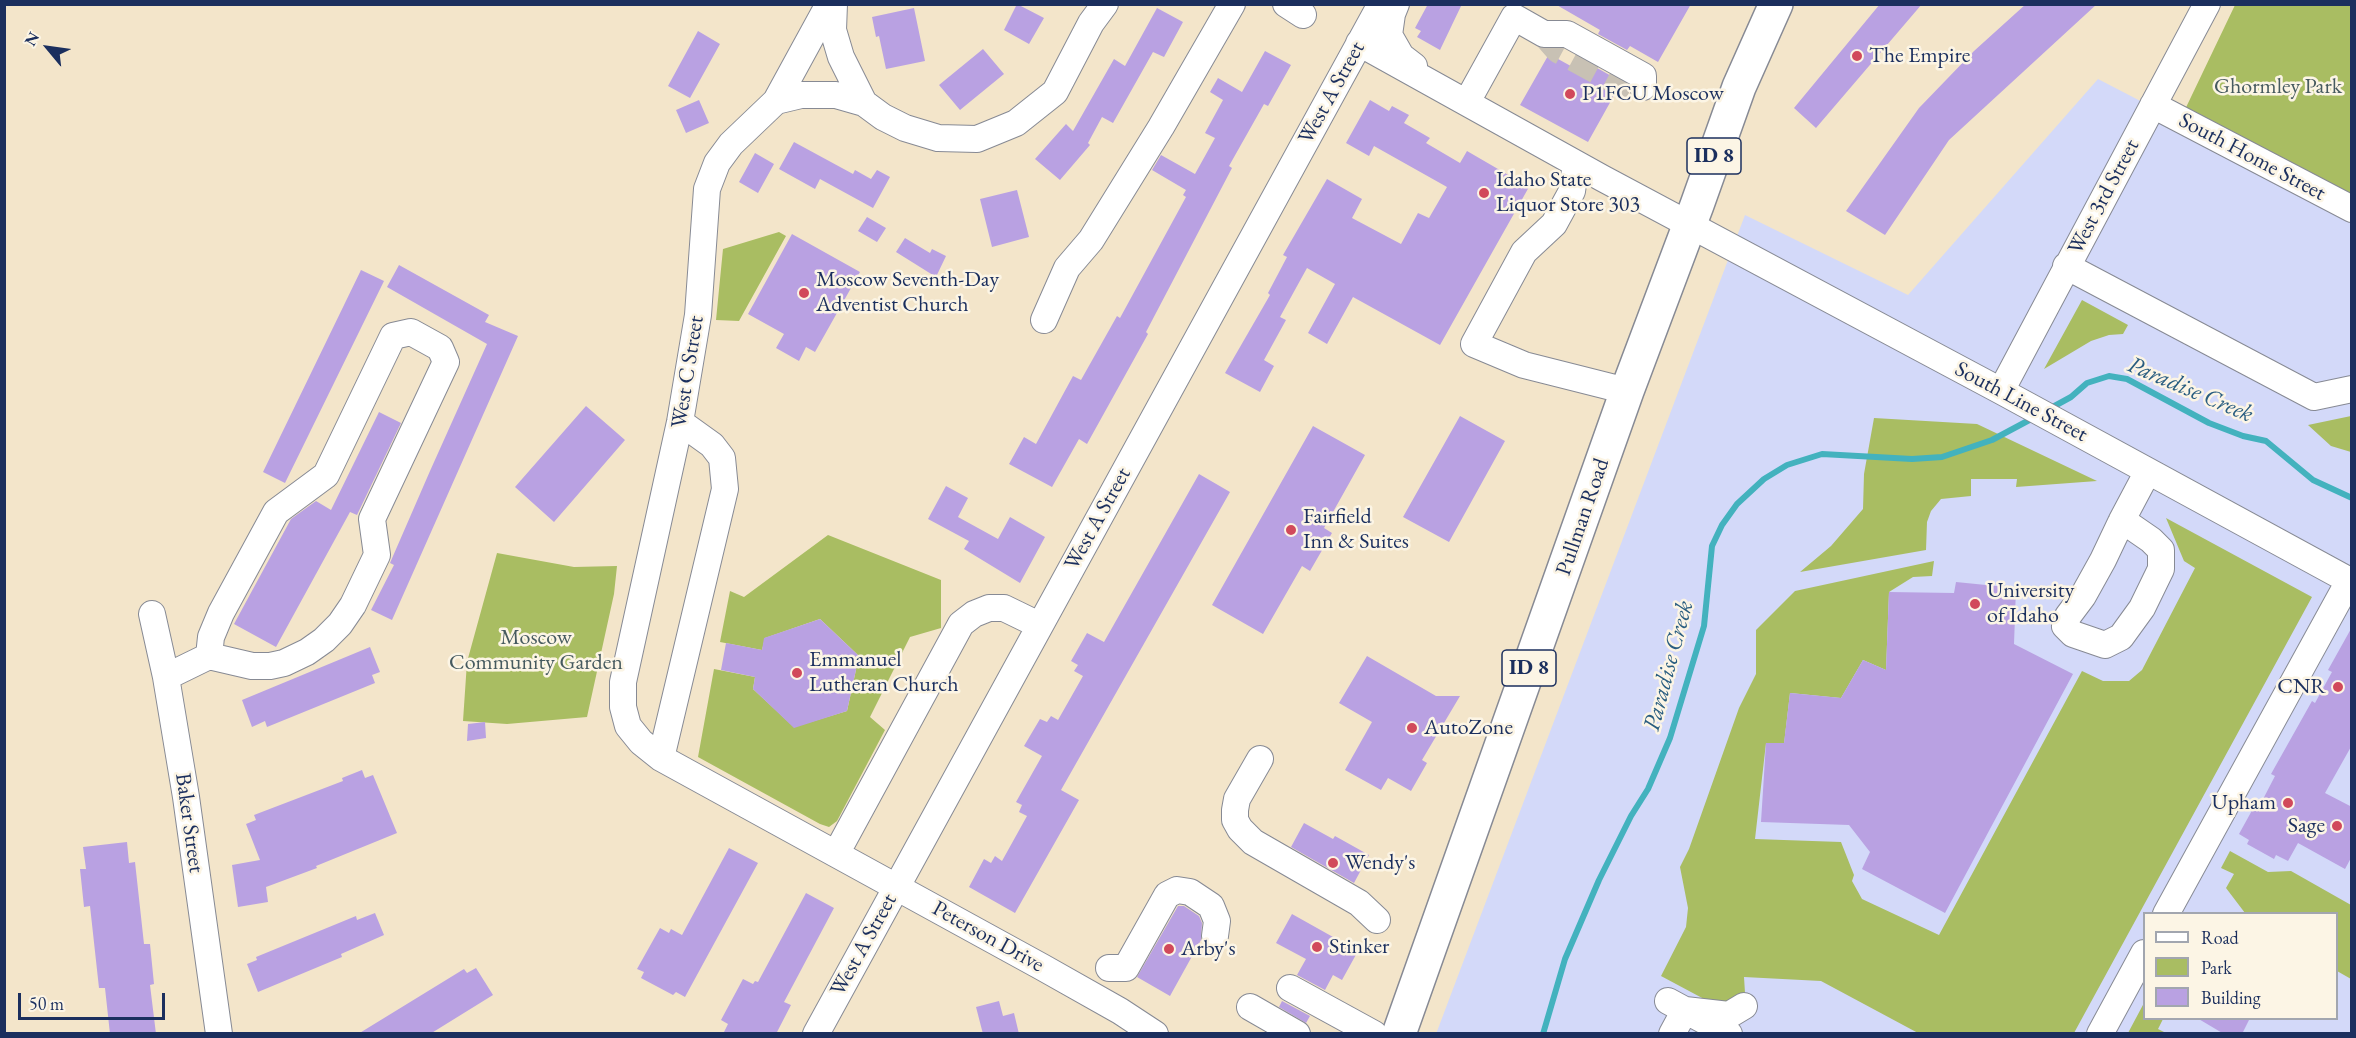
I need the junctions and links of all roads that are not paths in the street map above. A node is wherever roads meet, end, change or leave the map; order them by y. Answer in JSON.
{"nodes":[{"id":1,"x":829,"y":4,"type":"edge"},
{"id":2,"x":834,"y":4,"type":"edge"},
{"id":3,"x":1105,"y":4,"type":"edge"},
{"id":4,"x":1232,"y":4,"type":"edge"},
{"id":5,"x":1381,"y":4,"type":"edge"},
{"id":6,"x":1396,"y":4,"type":"edge"},
{"id":7,"x":1776,"y":4,"type":"edge"},
{"id":8,"x":2207,"y":4,"type":"edge"},
{"id":9,"x":1359,"y":43,"type":"junction"},
{"id":10,"x":1643,"y":87,"type":"dead end"},
{"id":11,"x":1460,"y":98,"type":"junction"},
{"id":12,"x":776,"y":101,"type":"junction"},
{"id":13,"x":864,"y":103,"type":"junction"},
{"id":14,"x":2153,"y":105,"type":"junction"},
{"id":15,"x":1576,"y":164,"type":"junction"},
{"id":16,"x":2352,"y":209,"type":"edge"},
{"id":17,"x":1689,"y":225,"type":"junction"},
{"id":18,"x":2066,"y":266,"type":"junction"},
{"id":19,"x":1044,"y":320,"type":"dead end"},
{"id":20,"x":2352,"y":389,"type":"edge"},
{"id":21,"x":1627,"y":390,"type":"junction"},
{"id":22,"x":2009,"y":395,"type":"junction"},
{"id":23,"x":680,"y":422,"type":"junction"},
{"id":24,"x":2148,"y":471,"type":"junction"},
{"id":25,"x":2122,"y":520,"type":"junction"},
{"id":26,"x":2350,"y":581,"type":"edge"},
{"id":27,"x":152,"y":614,"type":"dead end"},
{"id":28,"x":1039,"y":625,"type":"junction"},
{"id":29,"x":209,"y":657,"type":"junction"},
{"id":30,"x":166,"y":677,"type":"junction"},
{"id":31,"x":661,"y":758,"type":"junction"},
{"id":32,"x":1260,"y":759,"type":"dead end"},
{"id":33,"x":836,"y":854,"type":"junction"},
{"id":34,"x":896,"y":887,"type":"junction"},
{"id":35,"x":2167,"y":912,"type":"edge"},
{"id":36,"x":1377,"y":920,"type":"dead end"},
{"id":37,"x":1215,"y":936,"type":"dead end"},
{"id":38,"x":2143,"y":957,"type":"edge"},
{"id":39,"x":1108,"y":968,"type":"dead end"},
{"id":40,"x":1290,"y":987,"type":"dead end"},
{"id":41,"x":1676,"y":1006,"type":"junction"},
{"id":42,"x":1744,"y":1006,"type":"dead end"},
{"id":43,"x":1252,"y":1021,"type":"edge"},
{"id":44,"x":219,"y":1034,"type":"edge"},
{"id":45,"x":816,"y":1034,"type":"edge"},
{"id":46,"x":1155,"y":1034,"type":"edge"},
{"id":47,"x":1297,"y":1034,"type":"edge"},
{"id":48,"x":1374,"y":1034,"type":"edge"},
{"id":49,"x":1399,"y":1034,"type":"edge"},
{"id":50,"x":1672,"y":1034,"type":"edge"},
{"id":51,"x":1729,"y":1034,"type":"edge"},
{"id":52,"x":2100,"y":1034,"type":"edge"}],
"edges":[{"from":1,"to":12,"type":"street","name":"West C Street"},
{"from":2,"to":13,"type":"street"},
{"from":3,"to":13,"type":"street"},
{"from":4,"to":19,"type":"street"},
{"from":5,"to":9,"type":"street","name":"West A Street"},
{"from":6,"to":11,"type":"street"},
{"from":7,"to":17,"type":"main road","name":"Pullman Road","number":"ID 8"},
{"from":8,"to":14,"type":"street","name":"West 3rd Street"},
{"from":9,"to":11,"type":"street"},
{"from":9,"to":28,"type":"street","name":"West A Street"},
{"from":10,"to":11,"type":"street"},
{"from":11,"to":15,"type":"street","name":"South Line Street"},
{"from":12,"to":13,"type":"street"},
{"from":12,"to":23,"type":"street","name":"West C Street"},
{"from":14,"to":16,"type":"street","name":"South Home Street"},
{"from":14,"to":18,"type":"street","name":"West 3rd Street"},
{"from":15,"to":17,"type":"street","name":"South Line Street"},
{"from":15,"to":21,"type":"street"},
{"from":17,"to":21,"type":"main road","name":"Pullman Road","number":"ID 8"},
{"from":17,"to":22,"type":"street","name":"South Line Street"},
{"from":18,"to":20,"type":"street"},
{"from":18,"to":22,"type":"street","name":"West 3rd Street"},
{"from":21,"to":49,"type":"main road","name":"Pullman Road","number":"ID 8"},
{"from":22,"to":24,"type":"street","name":"South Line Street"},
{"from":23,"to":31,"type":"street","name":"West C Street"},
{"from":23,"to":31,"type":"street"},
{"from":24,"to":25,"type":"street"},
{"from":24,"to":26,"type":"street","name":"South Line Street"},
{"from":25,"to":25,"type":"street"},
{"from":26,"to":35,"type":"street"},
{"from":27,"to":30,"type":"street","name":"Baker Street"},
{"from":28,"to":33,"type":"street"},
{"from":28,"to":34,"type":"street","name":"West A Street"},
{"from":29,"to":29,"type":"street"},
{"from":29,"to":30,"type":"street"},
{"from":30,"to":44,"type":"street","name":"Baker Street"},
{"from":31,"to":33,"type":"street","name":"Peterson Drive"},
{"from":32,"to":36,"type":"street"},
{"from":33,"to":34,"type":"street","name":"Peterson Drive"},
{"from":34,"to":45,"type":"street","name":"West A Street"},
{"from":34,"to":46,"type":"street","name":"Peterson Drive"},
{"from":37,"to":39,"type":"street"},
{"from":38,"to":52,"type":"street"},
{"from":40,"to":48,"type":"street"},
{"from":41,"to":42,"type":"street"},
{"from":41,"to":50,"type":"street"},
{"from":41,"to":51,"type":"street"},
{"from":43,"to":47,"type":"street"}]}
